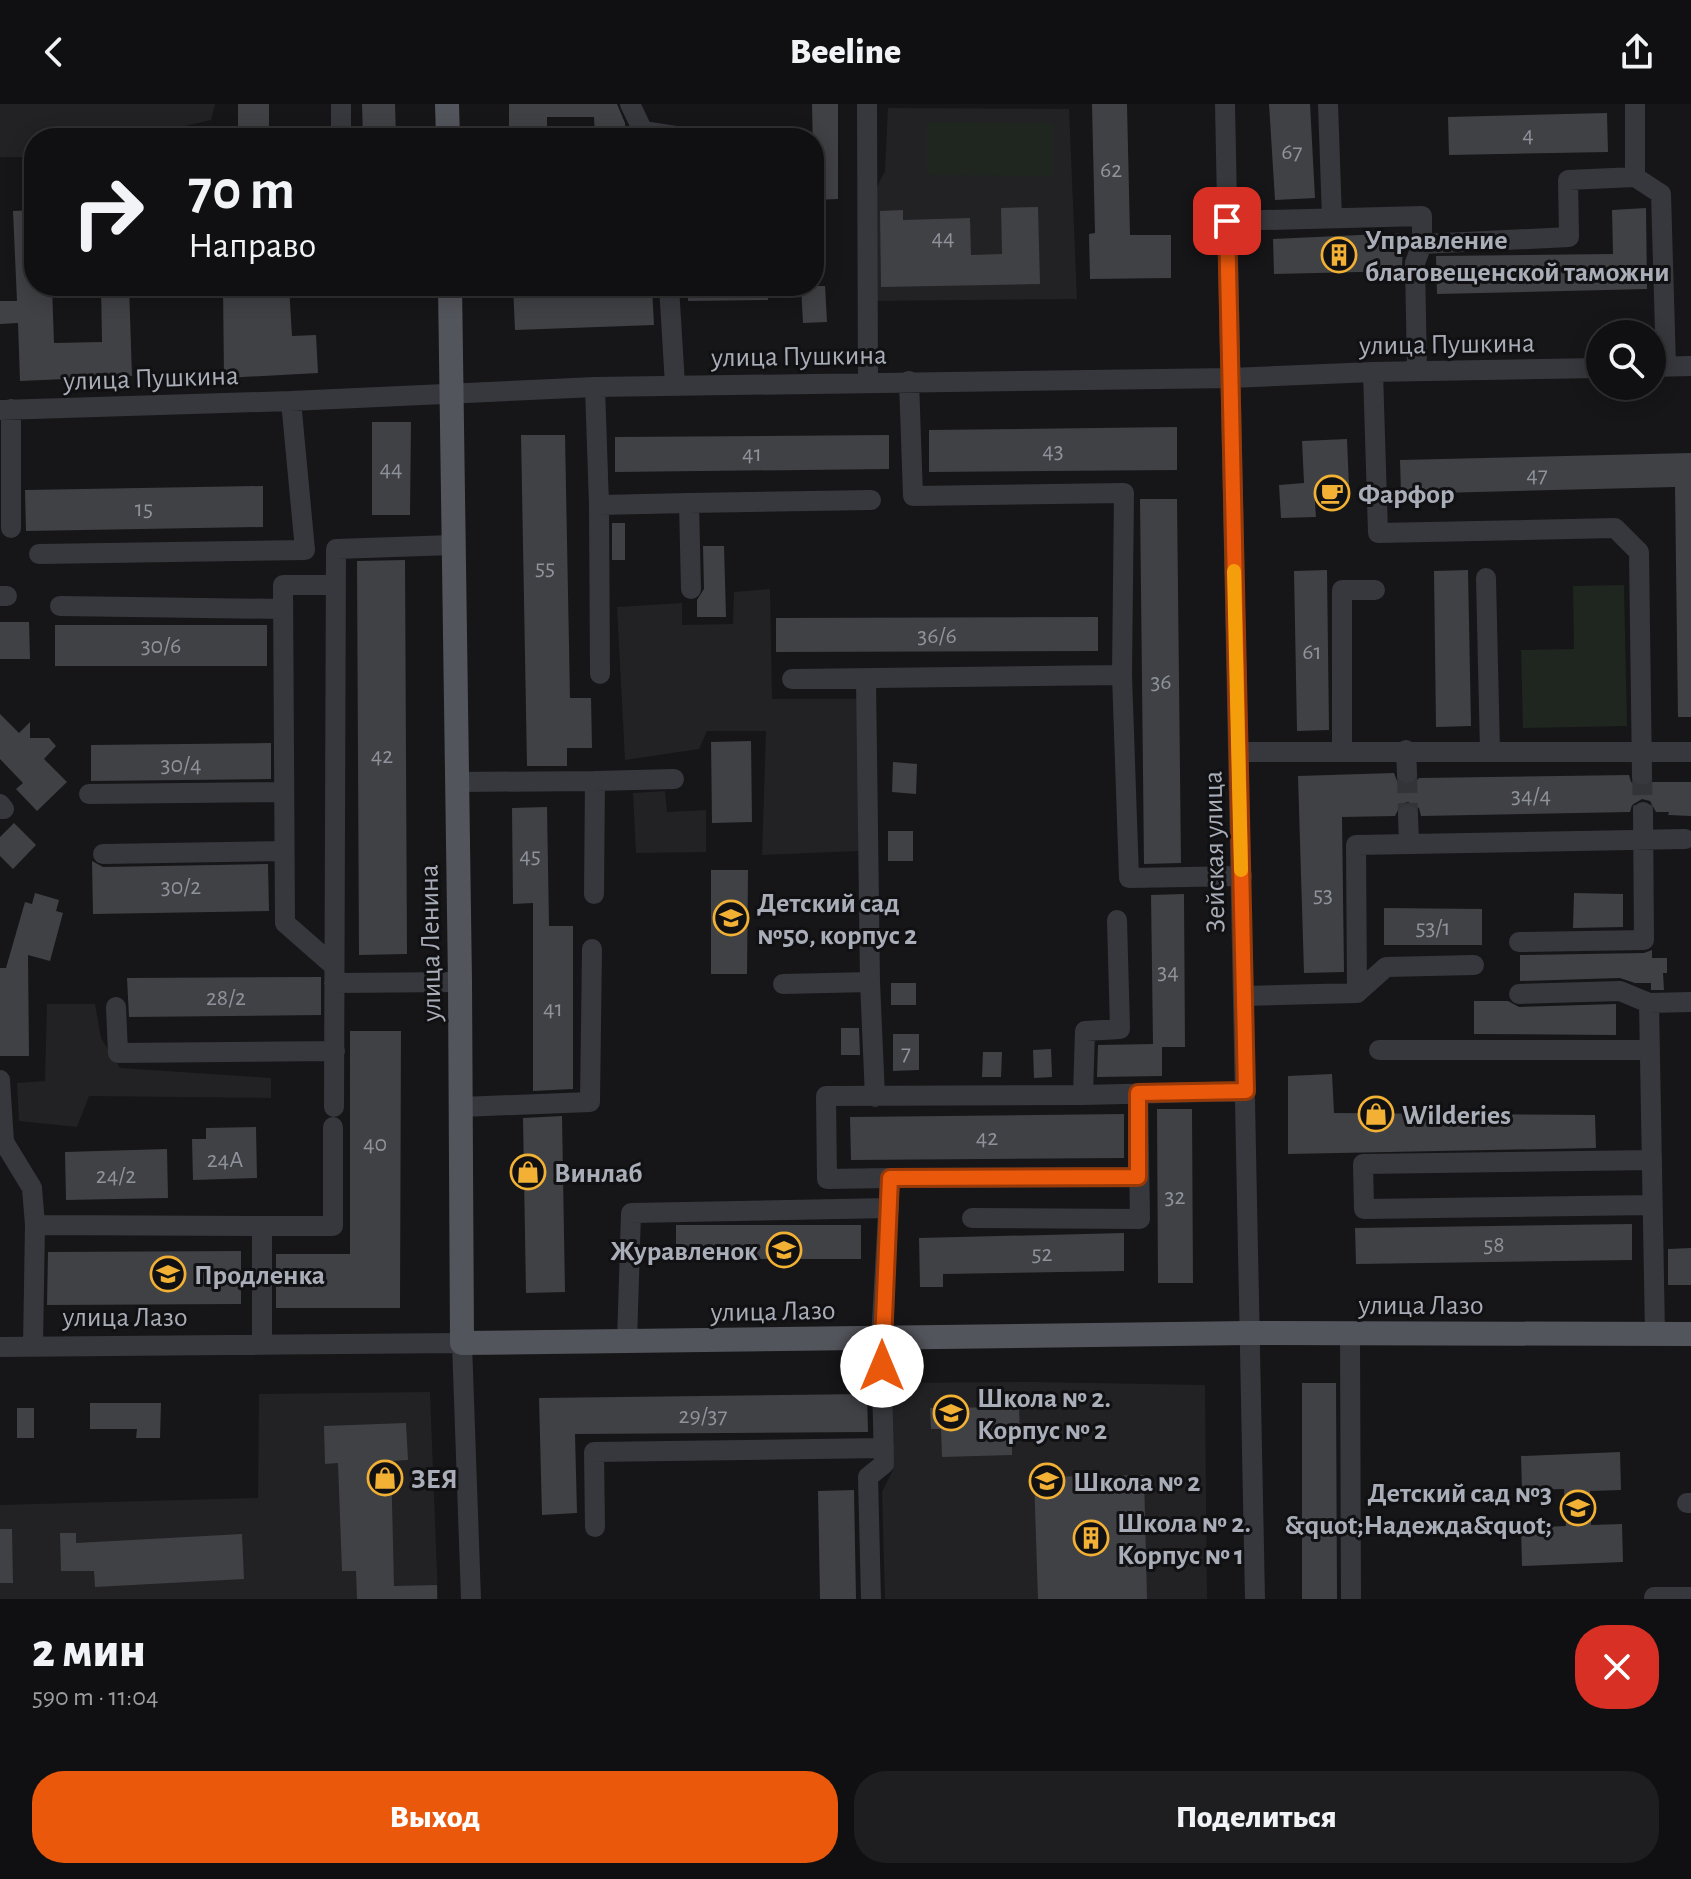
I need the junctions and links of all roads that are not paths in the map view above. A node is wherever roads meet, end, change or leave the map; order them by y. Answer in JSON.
{"nodes":[{"id":1,"x":341,"y":104,"type":"edge"},
{"id":2,"x":447,"y":104,"type":"edge"},
{"id":3,"x":630,"y":104,"type":"edge"},
{"id":4,"x":867,"y":104,"type":"edge"},
{"id":5,"x":1225,"y":104,"type":"edge"},
{"id":6,"x":1328,"y":104,"type":"edge"},
{"id":7,"x":1635,"y":104,"type":"edge"},
{"id":8,"x":341,"y":128,"type":"edge"},
{"id":9,"x":448,"y":128,"type":"edge"},
{"id":10,"x":642,"y":128,"type":"edge"},
{"id":11,"x":1635,"y":177,"type":"junction"},
{"id":12,"x":1332,"y":218,"type":"junction"},
{"id":13,"x":1227,"y":221,"type":"junction"},
{"id":14,"x":1422,"y":244,"type":"junction"},
{"id":15,"x":450,"y":296,"type":"edge"},
{"id":16,"x":670,"y":296,"type":"edge"},
{"id":17,"x":1660,"y":320,"type":"edge"},
{"id":18,"x":1666,"y":366,"type":"edge"},
{"id":19,"x":1691,"y":366,"type":"edge"},
{"id":20,"x":1586,"y":368,"type":"edge"},
{"id":21,"x":1417,"y":371,"type":"junction"},
{"id":22,"x":1373,"y":372,"type":"junction"},
{"id":23,"x":1231,"y":378,"type":"junction"},
{"id":24,"x":909,"y":381,"type":"junction"},
{"id":25,"x":868,"y":382,"type":"junction"},
{"id":26,"x":675,"y":385,"type":"junction"},
{"id":27,"x":595,"y":387,"type":"junction"},
{"id":28,"x":451,"y":394,"type":"junction"},
{"id":29,"x":291,"y":401,"type":"junction"},
{"id":30,"x":5,"y":410,"type":"edge"},
{"id":31,"x":871,"y":500,"type":"dead end"},
{"id":32,"x":689,"y":503,"type":"junction"},
{"id":33,"x":599,"y":505,"type":"junction"},
{"id":34,"x":11,"y":528,"type":"dead end"},
{"id":35,"x":453,"y":545,"type":"junction"},
{"id":36,"x":39,"y":554,"type":"dead end"},
{"id":37,"x":1486,"y":578,"type":"dead end"},
{"id":38,"x":335,"y":585,"type":"junction"},
{"id":39,"x":691,"y":589,"type":"dead end"},
{"id":40,"x":1375,"y":590,"type":"dead end"},
{"id":41,"x":60,"y":606,"type":"dead end"},
{"id":42,"x":283,"y":609,"type":"junction"},
{"id":43,"x":600,"y":674,"type":"dead end"},
{"id":44,"x":1122,"y":675,"type":"junction"},
{"id":45,"x":792,"y":679,"type":"dead end"},
{"id":46,"x":866,"y":679,"type":"junction"},
{"id":47,"x":1342,"y":750,"type":"junction"},
{"id":48,"x":1406,"y":750,"type":"junction"},
{"id":49,"x":1239,"y":752,"type":"junction"},
{"id":50,"x":1490,"y":752,"type":"junction"},
{"id":51,"x":1642,"y":752,"type":"junction"},
{"id":52,"x":1691,"y":752,"type":"edge"},
{"id":53,"x":1407,"y":773,"type":"tunnel mouth"},
{"id":54,"x":1642,"y":775,"type":"tunnel mouth"},
{"id":55,"x":674,"y":779,"type":"dead end"},
{"id":56,"x":595,"y":781,"type":"junction"},
{"id":57,"x":457,"y":782,"type":"junction"},
{"id":58,"x":284,"y":792,"type":"junction"},
{"id":59,"x":89,"y":794,"type":"dead end"},
{"id":60,"x":1643,"y":812,"type":"tunnel mouth"},
{"id":61,"x":1408,"y":815,"type":"tunnel mouth"},
{"id":62,"x":1685,"y":839,"type":"dead end"},
{"id":63,"x":1643,"y":840,"type":"junction"},
{"id":64,"x":1409,"y":844,"type":"junction"},
{"id":65,"x":284,"y":851,"type":"junction"},
{"id":66,"x":103,"y":854,"type":"dead end"},
{"id":67,"x":1242,"y":876,"type":"junction"},
{"id":68,"x":594,"y":894,"type":"dead end"},
{"id":69,"x":1117,"y":920,"type":"dead end"},
{"id":70,"x":1519,"y":942,"type":"dead end"},
{"id":71,"x":592,"y":949,"type":"dead end"},
{"id":72,"x":1474,"y":965,"type":"dead end"},
{"id":73,"x":334,"y":975,"type":"junction"},
{"id":74,"x":460,"y":982,"type":"junction"},
{"id":75,"x":870,"y":982,"type":"junction"},
{"id":76,"x":783,"y":984,"type":"dead end"},
{"id":77,"x":1357,"y":993,"type":"junction"},
{"id":78,"x":1519,"y":994,"type":"dead end"},
{"id":79,"x":1244,"y":996,"type":"junction"},
{"id":80,"x":1691,"y":1002,"type":"edge"},
{"id":81,"x":1649,"y":1003,"type":"junction"},
{"id":82,"x":116,"y":1007,"type":"dead end"},
{"id":83,"x":1379,"y":1050,"type":"dead end"},
{"id":84,"x":1649,"y":1050,"type":"junction"},
{"id":85,"x":335,"y":1051,"type":"junction"},
{"id":86,"x":0,"y":1080,"type":"edge"},
{"id":87,"x":1246,"y":1091,"type":"junction"},
{"id":88,"x":1138,"y":1093,"type":"junction"},
{"id":89,"x":1083,"y":1095,"type":"junction"},
{"id":90,"x":875,"y":1097,"type":"junction"},
{"id":91,"x":461,"y":1107,"type":"junction"},
{"id":92,"x":2,"y":1142,"type":"edge"},
{"id":93,"x":1652,"y":1160,"type":"junction"},
{"id":94,"x":1138,"y":1177,"type":"junction"},
{"id":95,"x":890,"y":1178,"type":"junction"},
{"id":96,"x":1652,"y":1205,"type":"junction"},
{"id":97,"x":889,"y":1208,"type":"junction"},
{"id":98,"x":972,"y":1218,"type":"dead end"},
{"id":99,"x":35,"y":1225,"type":"junction"},
{"id":100,"x":262,"y":1226,"type":"junction"},
{"id":101,"x":1249,"y":1333,"type":"junction"},
{"id":102,"x":1350,"y":1334,"type":"junction"},
{"id":103,"x":1655,"y":1334,"type":"junction"},
{"id":104,"x":1691,"y":1334,"type":"edge"},
{"id":105,"x":881,"y":1339,"type":"junction"},
{"id":106,"x":627,"y":1342,"type":"junction"},
{"id":107,"x":462,"y":1343,"type":"junction"},
{"id":108,"x":262,"y":1345,"type":"junction"},
{"id":109,"x":33,"y":1346,"type":"junction"},
{"id":110,"x":0,"y":1347,"type":"edge"},
{"id":111,"x":884,"y":1448,"type":"junction"},
{"id":112,"x":595,"y":1527,"type":"dead end"},
{"id":113,"x":1654,"y":1597,"type":"edge"},
{"id":114,"x":1691,"y":1597,"type":"edge"},
{"id":115,"x":471,"y":1599,"type":"edge"},
{"id":116,"x":871,"y":1599,"type":"edge"},
{"id":117,"x":1255,"y":1599,"type":"edge"},
{"id":118,"x":1351,"y":1599,"type":"edge"}],
"edges":[{"from":1,"to":8,"type":"street"},
{"from":2,"to":9,"type":"main road"},
{"from":3,"to":10,"type":"street"},
{"from":4,"to":25,"type":"street"},
{"from":5,"to":13,"type":"street","name":"Зейская улица"},
{"from":6,"to":12,"type":"street"},
{"from":7,"to":11,"type":"street"},
{"from":11,"to":14,"type":"street"},
{"from":11,"to":17,"type":"street"},
{"from":12,"to":13,"type":"street"},
{"from":12,"to":14,"type":"street"},
{"from":13,"to":23,"type":"street","name":"Зейская улица"},
{"from":14,"to":21,"type":"street"},
{"from":15,"to":28,"type":"main road","name":"улица Ленина"},
{"from":16,"to":26,"type":"street"},
{"from":18,"to":19,"type":"street"},
{"from":20,"to":21,"type":"street","name":"улица Пушкина"},
{"from":21,"to":22,"type":"street","name":"улица Пушкина"},
{"from":22,"to":23,"type":"street","name":"улица Пушкина"},
{"from":22,"to":51,"type":"street"},
{"from":23,"to":24,"type":"street","name":"улица Пушкина"},
{"from":23,"to":49,"type":"street","name":"Зейская улица"},
{"from":24,"to":25,"type":"street","name":"улица Пушкина"},
{"from":24,"to":44,"type":"street"},
{"from":25,"to":26,"type":"street","name":"улица Пушкина"},
{"from":26,"to":27,"type":"street","name":"улица Пушкина"},
{"from":27,"to":28,"type":"street","name":"улица Пушкина"},
{"from":27,"to":33,"type":"street"},
{"from":28,"to":29,"type":"street","name":"улица Пушкина"},
{"from":28,"to":35,"type":"main road","name":"улица Ленина"},
{"from":29,"to":30,"type":"street","name":"улица Пушкина"},
{"from":29,"to":36,"type":"street"},
{"from":30,"to":34,"type":"street"},
{"from":31,"to":32,"type":"street"},
{"from":32,"to":33,"type":"street"},
{"from":32,"to":39,"type":"street"},
{"from":33,"to":43,"type":"street"},
{"from":35,"to":38,"type":"street"},
{"from":35,"to":57,"type":"main road","name":"улица Ленина"},
{"from":37,"to":50,"type":"street"},
{"from":38,"to":42,"type":"street"},
{"from":38,"to":73,"type":"street"},
{"from":40,"to":47,"type":"street"},
{"from":41,"to":42,"type":"street"},
{"from":42,"to":58,"type":"street"},
{"from":44,"to":46,"type":"street"},
{"from":44,"to":67,"type":"street"},
{"from":45,"to":46,"type":"street"},
{"from":46,"to":75,"type":"street"},
{"from":47,"to":48,"type":"street"},
{"from":47,"to":49,"type":"street"},
{"from":48,"to":50,"type":"street"},
{"from":48,"to":53,"type":"street"},
{"from":49,"to":67,"type":"street","name":"Зейская улица"},
{"from":50,"to":51,"type":"street"},
{"from":51,"to":52,"type":"street"},
{"from":51,"to":54,"type":"street"},
{"from":55,"to":56,"type":"street"},
{"from":56,"to":57,"type":"street"},
{"from":56,"to":68,"type":"street"},
{"from":57,"to":74,"type":"main road","name":"улица Ленина"},
{"from":58,"to":59,"type":"street"},
{"from":58,"to":65,"type":"street"},
{"from":60,"to":63,"type":"street"},
{"from":61,"to":64,"type":"street"},
{"from":62,"to":63,"type":"street"},
{"from":63,"to":64,"type":"street"},
{"from":63,"to":70,"type":"street"},
{"from":64,"to":77,"type":"street"},
{"from":65,"to":66,"type":"street"},
{"from":65,"to":73,"type":"street"},
{"from":67,"to":79,"type":"street","name":"Зейская улица"},
{"from":69,"to":89,"type":"street"},
{"from":71,"to":91,"type":"street"},
{"from":72,"to":77,"type":"street"},
{"from":73,"to":74,"type":"street"},
{"from":73,"to":85,"type":"street"},
{"from":74,"to":91,"type":"main road","name":"улица Ленина"},
{"from":75,"to":76,"type":"street"},
{"from":75,"to":90,"type":"street"},
{"from":77,"to":79,"type":"street"},
{"from":78,"to":81,"type":"street"},
{"from":79,"to":87,"type":"street","name":"Зейская улица"},
{"from":80,"to":81,"type":"street"},
{"from":81,"to":84,"type":"street"},
{"from":82,"to":85,"type":"street"},
{"from":83,"to":84,"type":"street"},
{"from":84,"to":93,"type":"street"},
{"from":85,"to":100,"type":"street"},
{"from":86,"to":92,"type":"street"},
{"from":87,"to":88,"type":"street"},
{"from":87,"to":101,"type":"street","name":"Зейская улица"},
{"from":88,"to":89,"type":"street"},
{"from":88,"to":94,"type":"street"},
{"from":89,"to":90,"type":"street"},
{"from":90,"to":95,"type":"street"},
{"from":91,"to":107,"type":"main road","name":"улица Ленина"},
{"from":92,"to":99,"type":"street"},
{"from":93,"to":96,"type":"street"},
{"from":93,"to":96,"type":"street"},
{"from":94,"to":95,"type":"street"},
{"from":94,"to":98,"type":"street"},
{"from":95,"to":97,"type":"street"},
{"from":96,"to":103,"type":"street"},
{"from":97,"to":105,"type":"street"},
{"from":97,"to":106,"type":"street"},
{"from":99,"to":100,"type":"street"},
{"from":99,"to":109,"type":"street"},
{"from":100,"to":108,"type":"street"},
{"from":101,"to":102,"type":"main road","name":"улица Лазо"},
{"from":101,"to":105,"type":"main road","name":"улица Лазо"},
{"from":101,"to":117,"type":"street","name":"Зейская улица"},
{"from":102,"to":103,"type":"main road","name":"улица Лазо"},
{"from":102,"to":118,"type":"street"},
{"from":103,"to":104,"type":"main road","name":"улица Лазо"},
{"from":105,"to":106,"type":"main road","name":"улица Лазо"},
{"from":105,"to":111,"type":"street"},
{"from":106,"to":107,"type":"main road","name":"улица Лазо"},
{"from":107,"to":108,"type":"street","name":"улица Лазо"},
{"from":107,"to":115,"type":"street","name":"улица Ленина"},
{"from":108,"to":109,"type":"street","name":"улица Лазо"},
{"from":109,"to":110,"type":"street","name":"улица Лазо"},
{"from":111,"to":112,"type":"street"},
{"from":111,"to":116,"type":"street"},
{"from":113,"to":114,"type":"street"}]}
